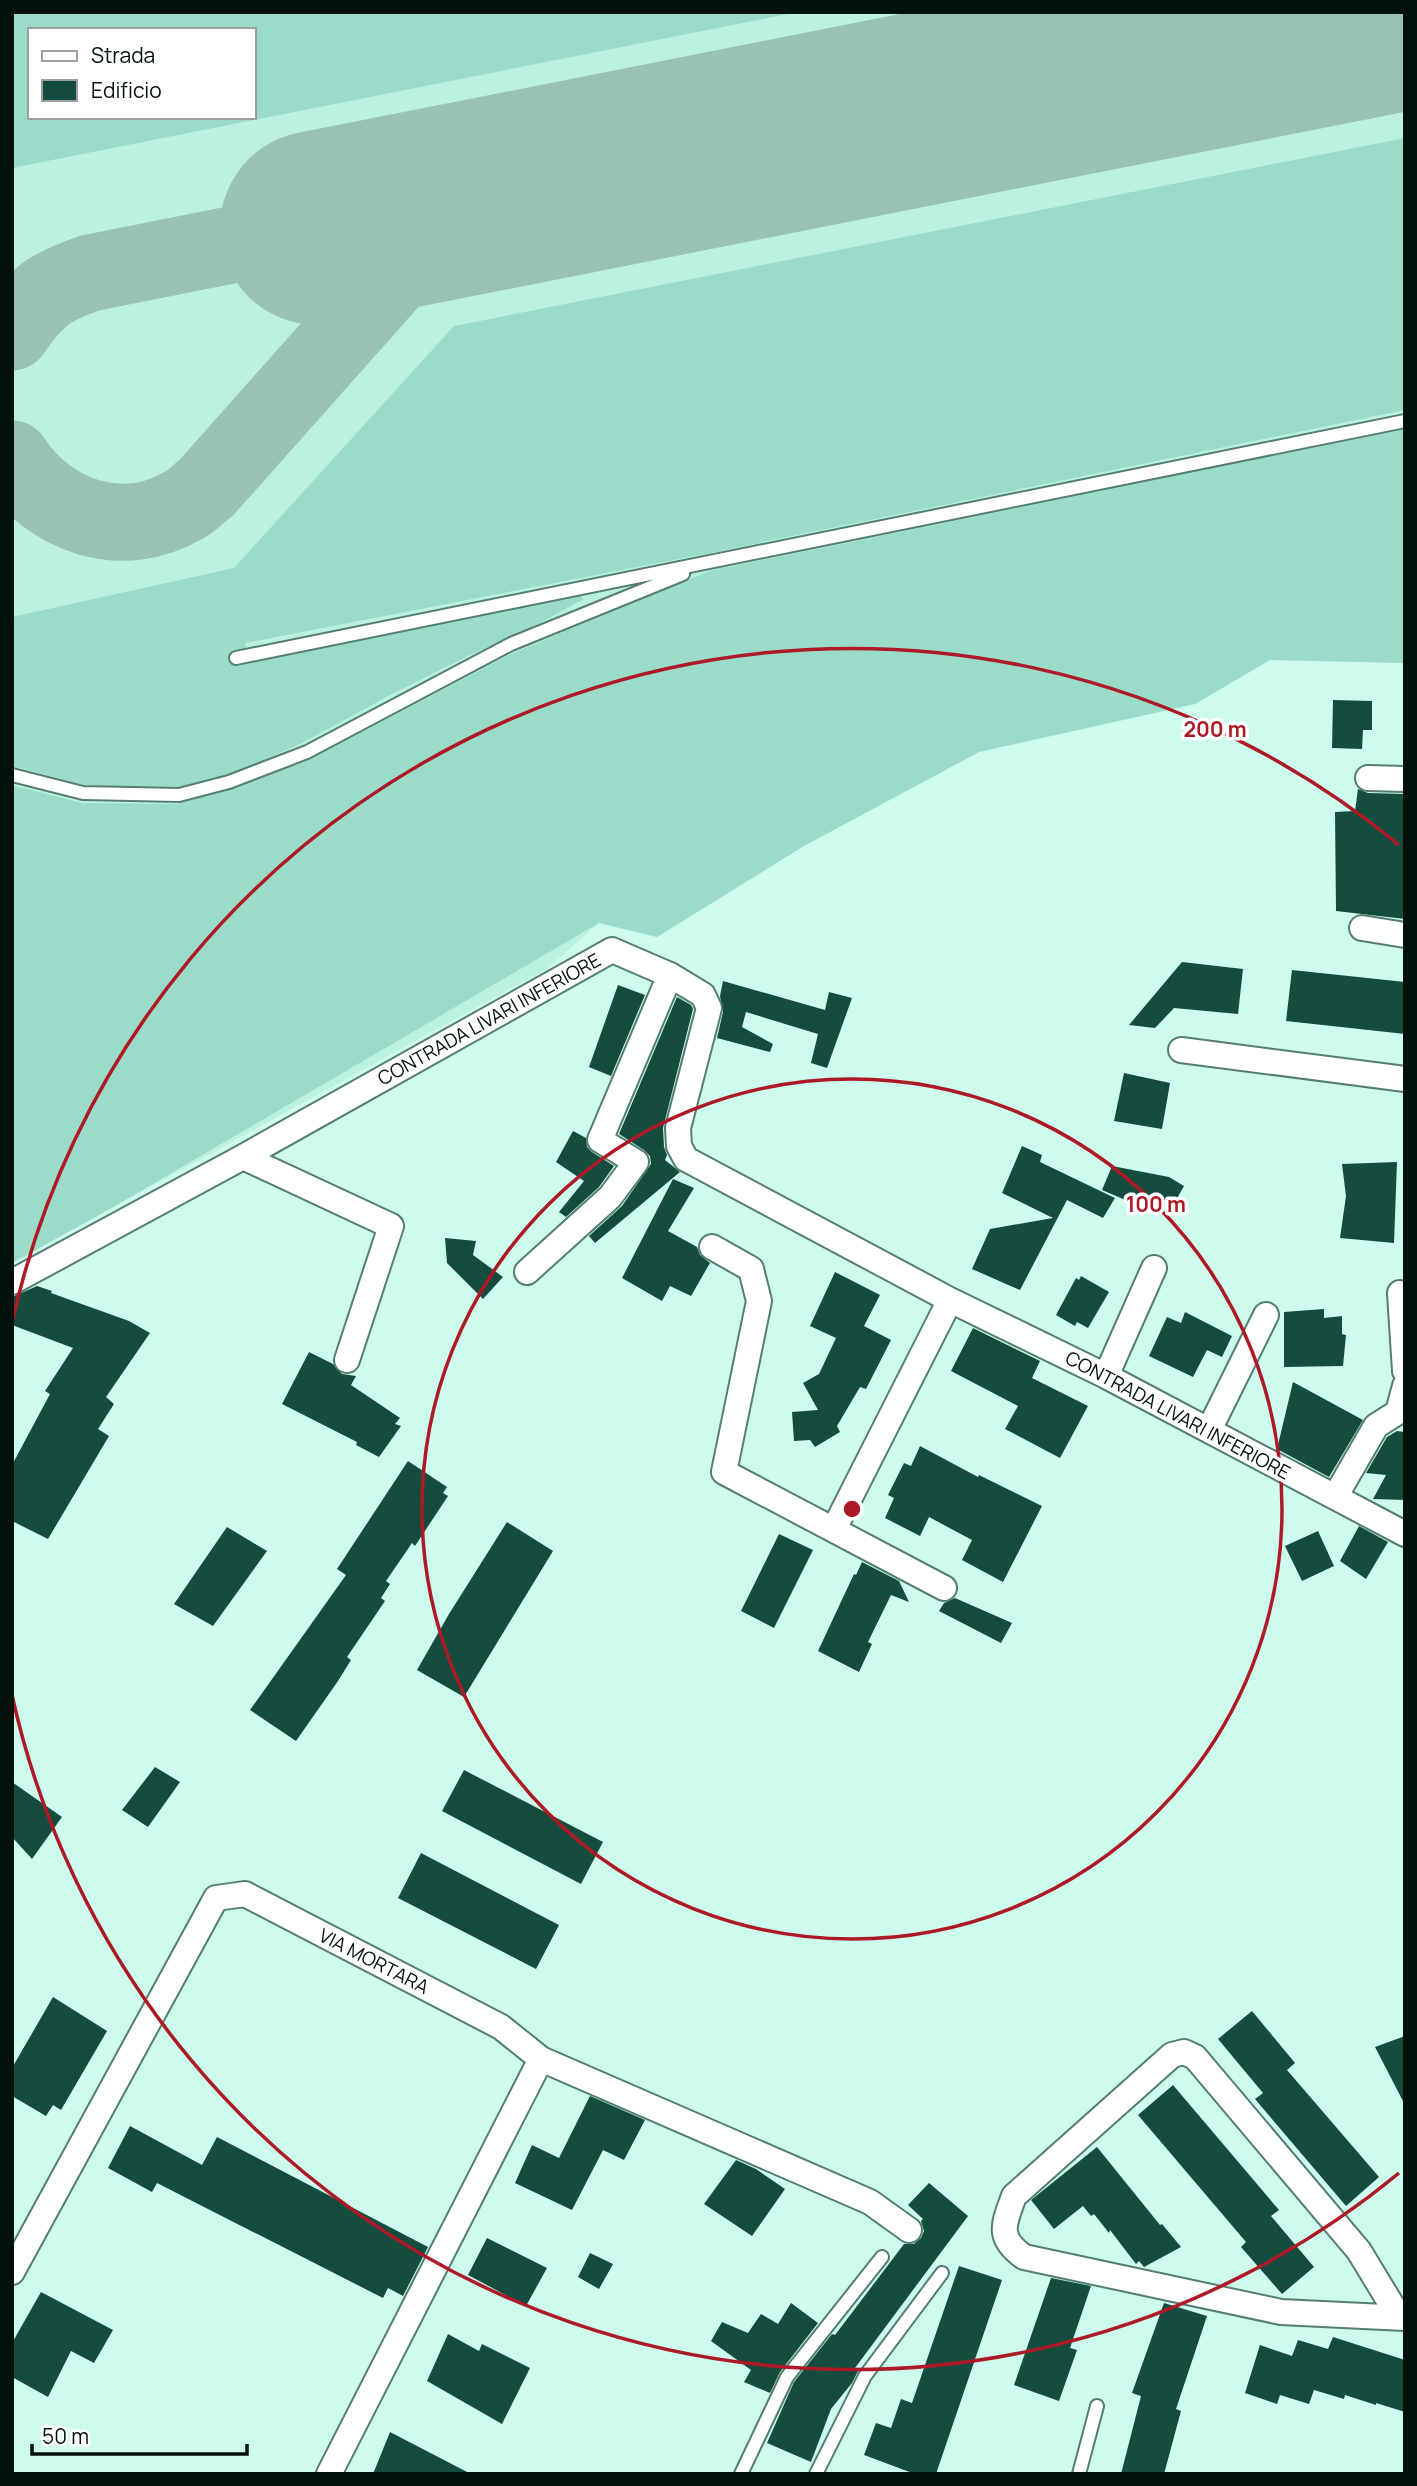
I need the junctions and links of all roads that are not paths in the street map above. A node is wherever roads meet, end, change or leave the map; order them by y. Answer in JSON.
{"nodes":[{"id":1,"x":1405,"y":421,"type":"edge"},
{"id":2,"x":710,"y":563,"type":"junction"},
{"id":3,"x":236,"y":658,"type":"dead end"},
{"id":4,"x":12,"y":775,"type":"edge"},
{"id":5,"x":1368,"y":778,"type":"dead end"},
{"id":6,"x":1405,"y":779,"type":"edge"},
{"id":7,"x":1362,"y":928,"type":"dead end"},
{"id":8,"x":1405,"y":935,"type":"edge"},
{"id":9,"x":670,"y":975,"type":"junction"},
{"id":10,"x":1181,"y":1050,"type":"dead end"},
{"id":11,"x":1405,"y":1079,"type":"edge"},
{"id":12,"x":243,"y":1157,"type":"junction"},
{"id":13,"x":712,"y":1247,"type":"dead end"},
{"id":14,"x":1154,"y":1268,"type":"dead end"},
{"id":15,"x":527,"y":1272,"type":"dead end"},
{"id":16,"x":12,"y":1282,"type":"edge"},
{"id":17,"x":1400,"y":1293,"type":"dead end"},
{"id":18,"x":950,"y":1300,"type":"junction"},
{"id":19,"x":1266,"y":1315,"type":"dead end"},
{"id":20,"x":347,"y":1360,"type":"dead end"},
{"id":21,"x":1405,"y":1371,"type":"edge"},
{"id":22,"x":1106,"y":1376,"type":"junction"},
{"id":23,"x":1405,"y":1386,"type":"edge"},
{"id":24,"x":1209,"y":1430,"type":"junction"},
{"id":25,"x":1335,"y":1497,"type":"junction"},
{"id":26,"x":834,"y":1529,"type":"junction"},
{"id":27,"x":1405,"y":1534,"type":"edge"},
{"id":28,"x":944,"y":1588,"type":"dead end"},
{"id":29,"x":541,"y":2059,"type":"junction"},
{"id":30,"x":909,"y":2230,"type":"dead end"},
{"id":31,"x":882,"y":2257,"type":"dead end"},
{"id":32,"x":12,"y":2272,"type":"edge"},
{"id":33,"x":943,"y":2273,"type":"dead end"},
{"id":34,"x":1402,"y":2318,"type":"edge"},
{"id":35,"x":1097,"y":2406,"type":"dead end"},
{"id":36,"x":328,"y":2474,"type":"edge"},
{"id":37,"x":741,"y":2474,"type":"edge"},
{"id":38,"x":816,"y":2474,"type":"edge"},
{"id":39,"x":1079,"y":2474,"type":"edge"}],
"edges":[{"from":1,"to":2,"type":"lane"},
{"from":2,"to":3,"type":"lane"},
{"from":2,"to":4,"type":"lane"},
{"from":5,"to":6,"type":"street"},
{"from":7,"to":8,"type":"street"},
{"from":9,"to":12,"type":"street","name":"CONTRADA LIVARI INFERIORE"},
{"from":9,"to":15,"type":"street"},
{"from":9,"to":18,"type":"street","name":"CONTRADA LIVARI INFERIORE"},
{"from":10,"to":11,"type":"street"},
{"from":12,"to":16,"type":"street","name":"CONTRADA LIVARI INFERIORE"},
{"from":12,"to":20,"type":"street"},
{"from":13,"to":26,"type":"street"},
{"from":14,"to":22,"type":"street"},
{"from":17,"to":21,"type":"street"},
{"from":18,"to":22,"type":"street","name":"CONTRADA LIVARI INFERIORE"},
{"from":18,"to":26,"type":"street"},
{"from":19,"to":24,"type":"street"},
{"from":22,"to":24,"type":"street","name":"CONTRADA LIVARI INFERIORE"},
{"from":23,"to":25,"type":"street"},
{"from":24,"to":25,"type":"street","name":"CONTRADA LIVARI INFERIORE"},
{"from":25,"to":27,"type":"street","name":"CONTRADA LIVARI INFERIORE"},
{"from":26,"to":28,"type":"street"},
{"from":29,"to":30,"type":"street","name":"VIA MORTARA"},
{"from":29,"to":32,"type":"street","name":"VIA MORTARA"},
{"from":29,"to":36,"type":"street"},
{"from":31,"to":37,"type":"lane"},
{"from":33,"to":38,"type":"lane"},
{"from":34,"to":34,"type":"street"},
{"from":35,"to":39,"type":"lane"}]}
